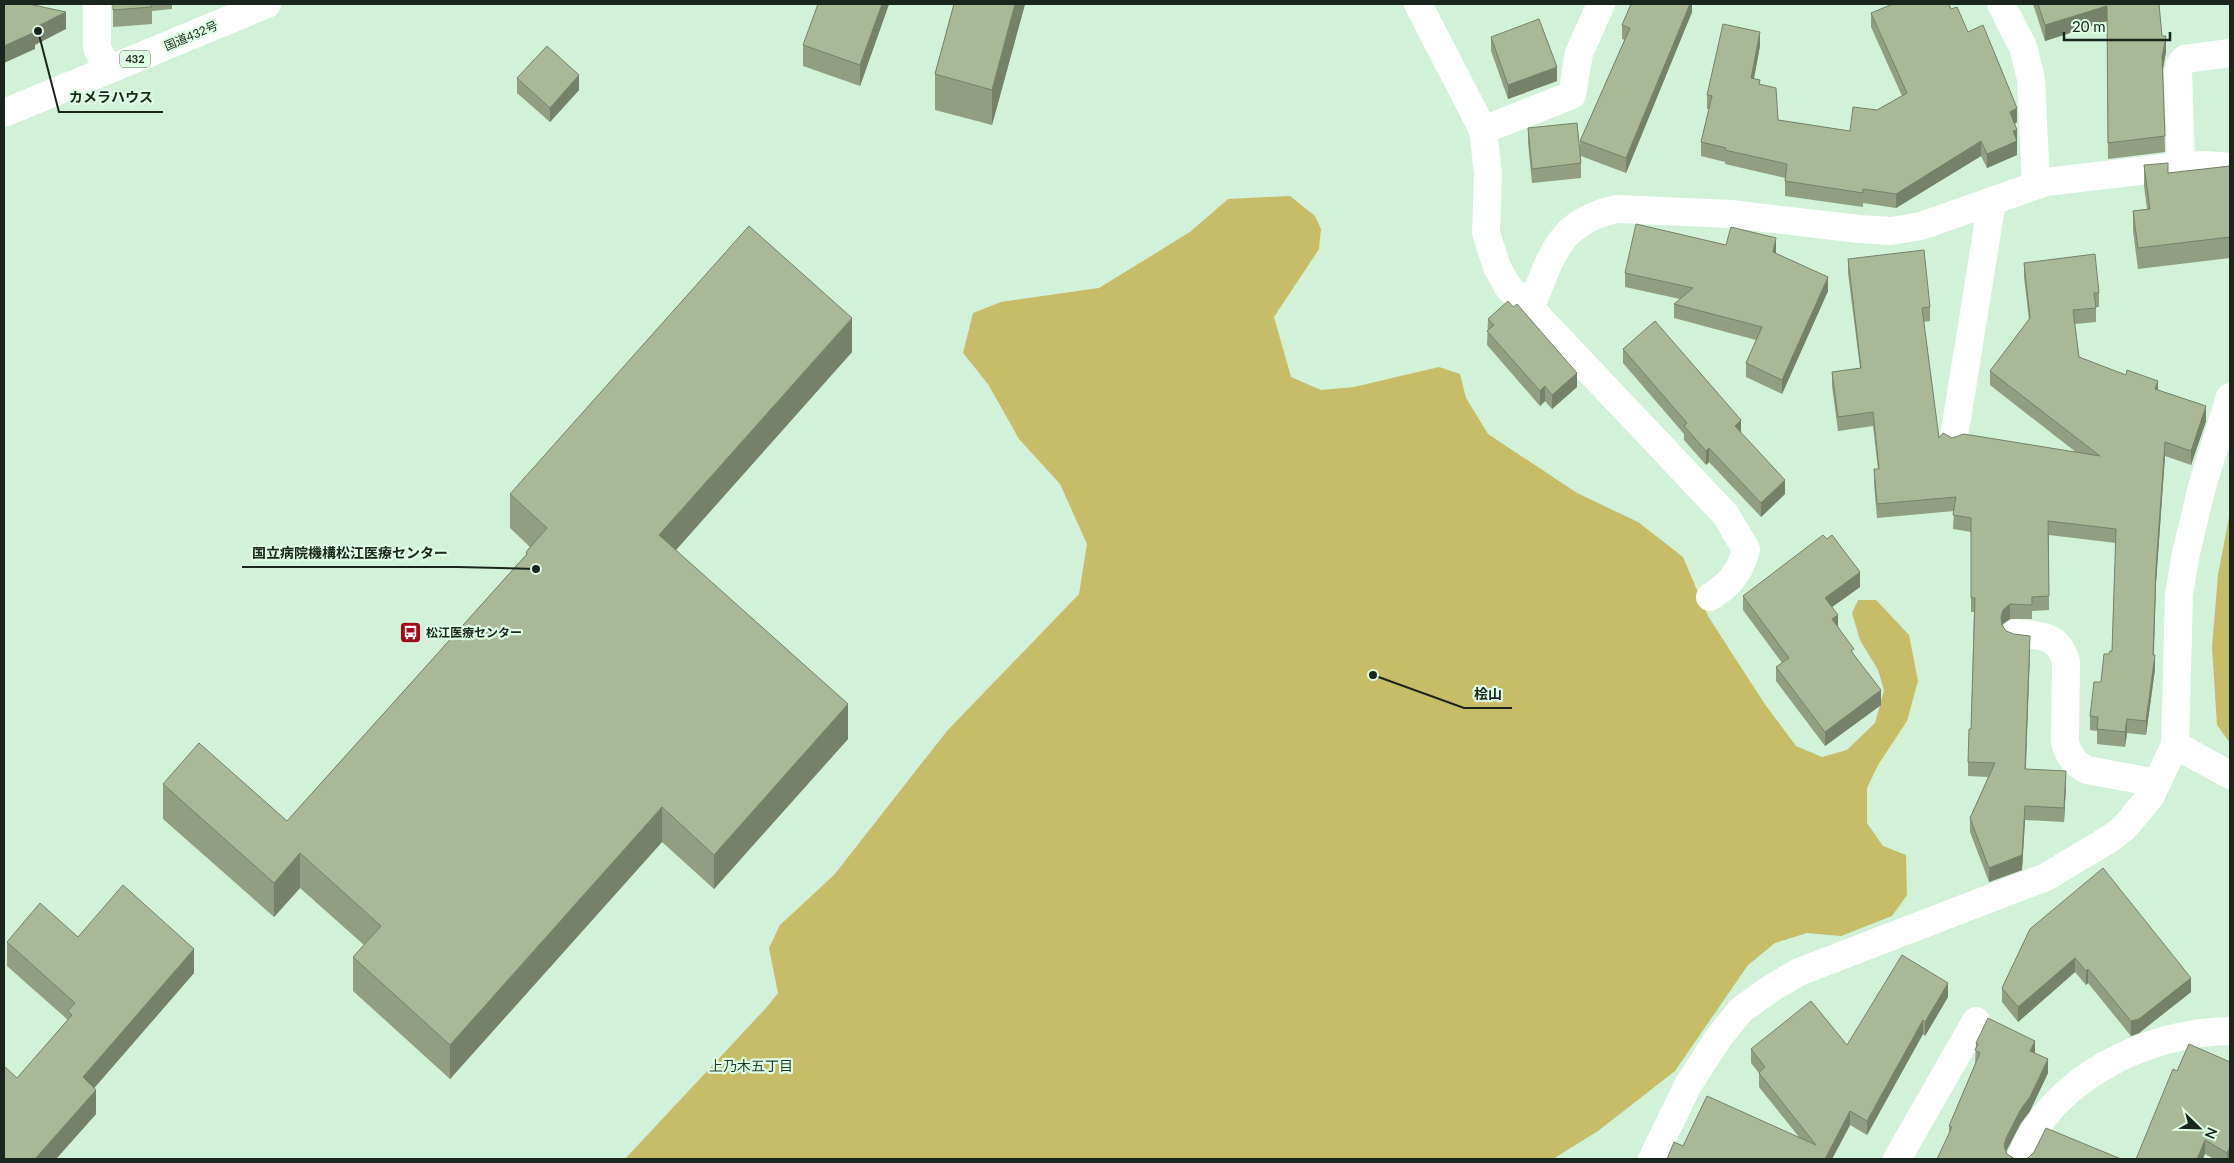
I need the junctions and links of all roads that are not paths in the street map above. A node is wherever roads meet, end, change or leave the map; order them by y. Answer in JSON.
{"nodes":[{"id":1,"x":97,"y":4,"type":"edge"},
{"id":2,"x":267,"y":4,"type":"edge"},
{"id":3,"x":1418,"y":4,"type":"edge"},
{"id":4,"x":1601,"y":4,"type":"edge"},
{"id":5,"x":2001,"y":4,"type":"edge"},
{"id":6,"x":2230,"y":53,"type":"edge"},
{"id":7,"x":108,"y":70,"type":"junction"},
{"id":8,"x":4,"y":113,"type":"edge"},
{"id":9,"x":1482,"y":130,"type":"junction"},
{"id":10,"x":2181,"y":166,"type":"junction"},
{"id":11,"x":2230,"y":168,"type":"edge"},
{"id":12,"x":2036,"y":184,"type":"junction"},
{"id":13,"x":1992,"y":201,"type":"junction"},
{"id":14,"x":1530,"y":308,"type":"junction"},
{"id":15,"x":2230,"y":397,"type":"edge"},
{"id":16,"x":1954,"y":437,"type":"edge"},
{"id":17,"x":1710,"y":597,"type":"dead end"},
{"id":18,"x":2016,"y":633,"type":"edge"},
{"id":19,"x":2175,"y":746,"type":"junction"},
{"id":20,"x":2230,"y":775,"type":"edge"},
{"id":21,"x":2157,"y":783,"type":"junction"},
{"id":22,"x":1976,"y":1021,"type":"dead end"},
{"id":23,"x":2230,"y":1031,"type":"edge"},
{"id":24,"x":1652,"y":1159,"type":"edge"},
{"id":25,"x":1897,"y":1159,"type":"edge"},
{"id":26,"x":2020,"y":1159,"type":"edge"}],
"edges":[{"from":1,"to":7,"type":"main road"},
{"from":2,"to":7,"type":"main road","name":"国道432号","number":"432"},
{"from":3,"to":9,"type":"main road"},
{"from":4,"to":9,"type":"main road"},
{"from":5,"to":12,"type":"main road"},
{"from":6,"to":10,"type":"main road"},
{"from":7,"to":8,"type":"main road","name":"国道432号","number":"432"},
{"from":9,"to":14,"type":"main road"},
{"from":10,"to":11,"type":"main road"},
{"from":10,"to":12,"type":"main road"},
{"from":12,"to":13,"type":"main road"},
{"from":13,"to":14,"type":"main road"},
{"from":13,"to":16,"type":"main road"},
{"from":14,"to":17,"type":"main road"},
{"from":15,"to":19,"type":"main road"},
{"from":18,"to":21,"type":"main road"},
{"from":19,"to":20,"type":"main road"},
{"from":19,"to":21,"type":"main road"},
{"from":21,"to":24,"type":"main road"},
{"from":22,"to":25,"type":"main road"},
{"from":23,"to":26,"type":"main road"}]}
